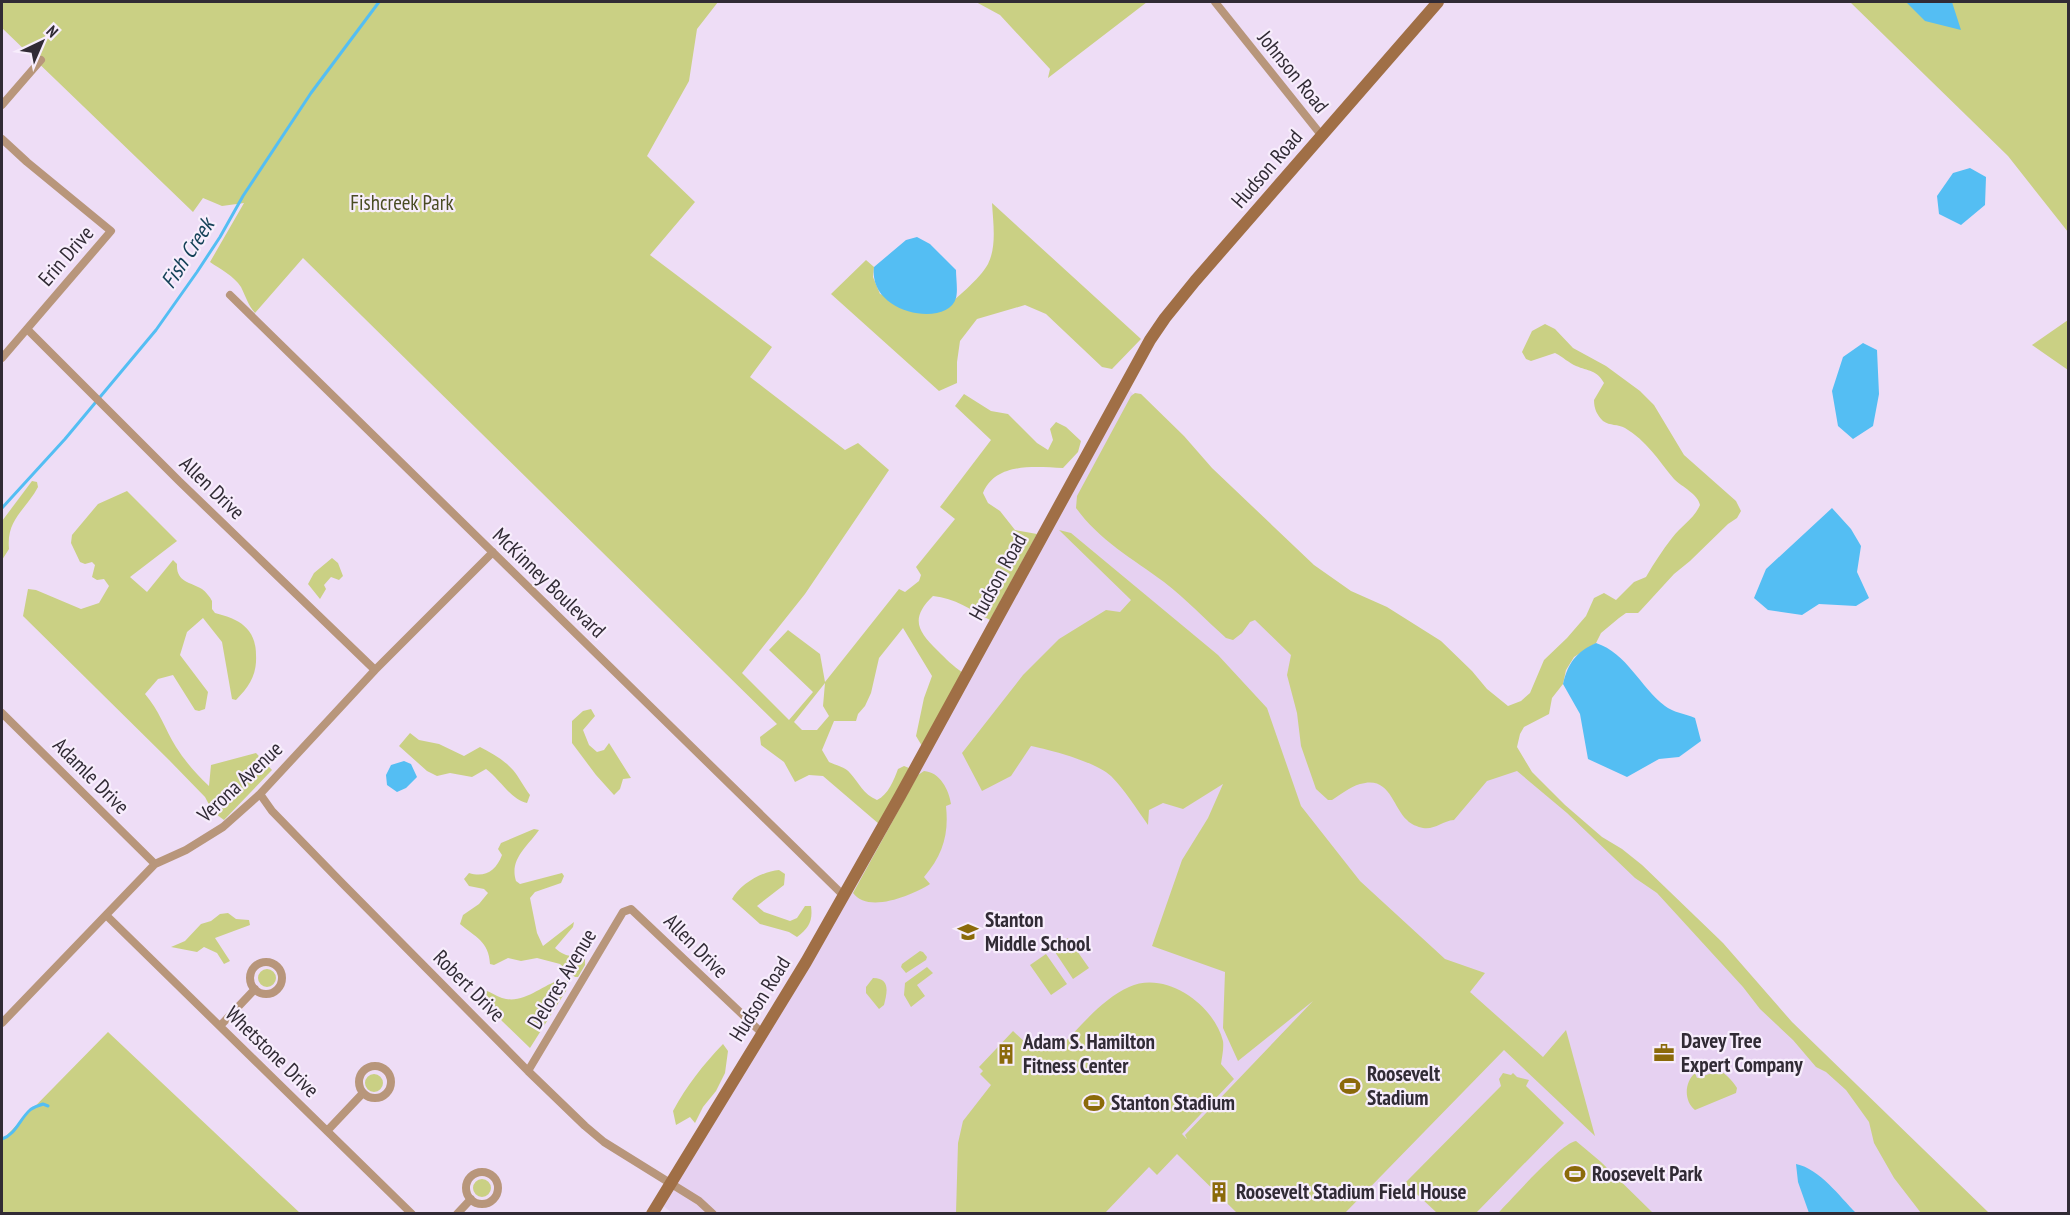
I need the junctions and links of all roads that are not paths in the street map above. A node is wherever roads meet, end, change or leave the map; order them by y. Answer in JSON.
{"nodes":[{"id":1,"x":1215,"y":2,"type":"edge"},
{"id":2,"x":1438,"y":2,"type":"edge"},
{"id":3,"x":41,"y":60,"type":"dead end"},
{"id":4,"x":2,"y":105,"type":"edge"},
{"id":5,"x":1322,"y":136,"type":"junction"},
{"id":6,"x":2,"y":139,"type":"edge"},
{"id":7,"x":230,"y":295,"type":"dead end"},
{"id":8,"x":27,"y":329,"type":"junction"},
{"id":9,"x":2,"y":358,"type":"edge"},
{"id":10,"x":493,"y":552,"type":"junction"},
{"id":11,"x":375,"y":670,"type":"junction"},
{"id":12,"x":2,"y":713,"type":"edge"},
{"id":13,"x":260,"y":795,"type":"junction"},
{"id":14,"x":155,"y":864,"type":"junction"},
{"id":15,"x":844,"y":896,"type":"junction"},
{"id":16,"x":631,"y":909,"type":"joint"},
{"id":17,"x":107,"y":916,"type":"junction"},
{"id":18,"x":255,"y":989,"type":"dead end"},
{"id":19,"x":2,"y":1023,"type":"edge"},
{"id":20,"x":220,"y":1026,"type":"junction"},
{"id":21,"x":762,"y":1033,"type":"junction"},
{"id":22,"x":528,"y":1071,"type":"junction"},
{"id":23,"x":363,"y":1093,"type":"dead end"},
{"id":24,"x":327,"y":1131,"type":"junction"},
{"id":25,"x":670,"y":1183,"type":"junction"},
{"id":26,"x":471,"y":1199,"type":"dead end"},
{"id":27,"x":412,"y":1214,"type":"edge"},
{"id":28,"x":457,"y":1214,"type":"edge"},
{"id":29,"x":652,"y":1214,"type":"edge"},
{"id":30,"x":714,"y":1214,"type":"edge"}],
"edges":[{"from":1,"to":5,"type":"street","name":"Johnson Road"},
{"from":2,"to":5,"type":"street","name":"Hudson Road"},
{"from":3,"to":4,"type":"street"},
{"from":5,"to":15,"type":"street","name":"Hudson Road"},
{"from":6,"to":8,"type":"street","name":"Erin Drive"},
{"from":7,"to":10,"type":"street","name":"McKinney Boulevard"},
{"from":8,"to":9,"type":"street","name":"Erin Drive"},
{"from":8,"to":11,"type":"street","name":"Allen Drive"},
{"from":10,"to":11,"type":"street","name":"Verona Avenue"},
{"from":10,"to":15,"type":"street","name":"McKinney Boulevard"},
{"from":11,"to":13,"type":"street","name":"Verona Avenue"},
{"from":12,"to":14,"type":"street","name":"Adamle Drive"},
{"from":13,"to":14,"type":"street","name":"Verona Avenue"},
{"from":13,"to":22,"type":"street","name":"Robert Drive"},
{"from":14,"to":17,"type":"street","name":"Verona Avenue"},
{"from":15,"to":21,"type":"street","name":"Hudson Road"},
{"from":16,"to":21,"type":"street","name":"Allen Drive"},
{"from":16,"to":22,"type":"street","name":"Delores Avenue"},
{"from":17,"to":19,"type":"street","name":"Verona Avenue"},
{"from":17,"to":20,"type":"street","name":"Whetstone Drive"},
{"from":18,"to":20,"type":"street"},
{"from":20,"to":24,"type":"street","name":"Whetstone Drive"},
{"from":21,"to":25,"type":"street","name":"Hudson Road"},
{"from":22,"to":25,"type":"street","name":"Robert Drive"},
{"from":23,"to":24,"type":"street"},
{"from":24,"to":27,"type":"street","name":"Whetstone Drive"},
{"from":25,"to":29,"type":"street","name":"Hudson Road"},
{"from":25,"to":30,"type":"street","name":"Robert Drive"},
{"from":26,"to":28,"type":"street"}]}
